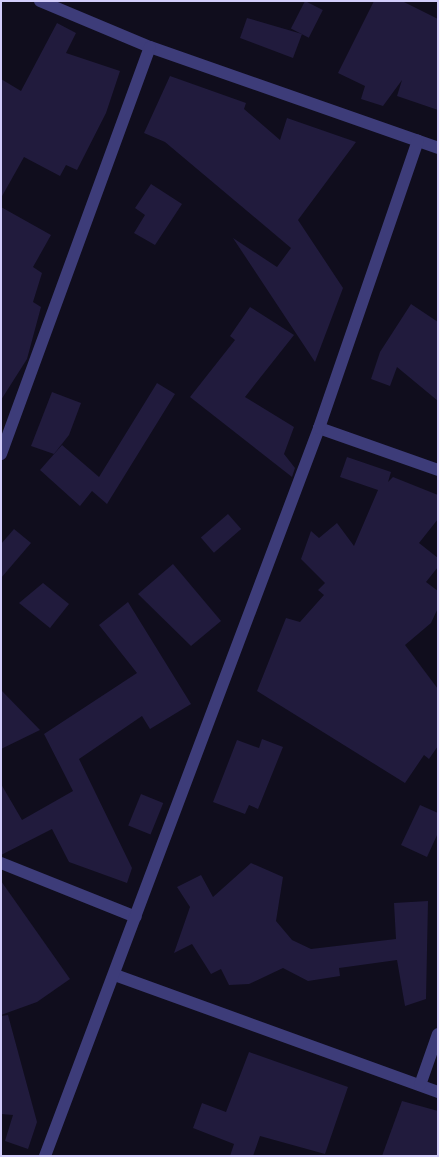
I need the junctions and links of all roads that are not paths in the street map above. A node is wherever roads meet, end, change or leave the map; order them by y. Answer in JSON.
{"nodes":[{"id":1,"x":40,"y":1,"type":"edge"},
{"id":2,"x":150,"y":47,"type":"junction"},
{"id":3,"x":418,"y":141,"type":"junction"},
{"id":4,"x":438,"y":148,"type":"edge"},
{"id":5,"x":319,"y":428,"type":"junction"},
{"id":6,"x":1,"y":454,"type":"edge"},
{"id":7,"x":438,"y":470,"type":"edge"},
{"id":8,"x":1,"y":863,"type":"edge"},
{"id":9,"x":136,"y":917,"type":"junction"},
{"id":10,"x":115,"y":975,"type":"junction"},
{"id":11,"x":438,"y":1034,"type":"edge"},
{"id":12,"x":420,"y":1085,"type":"junction"},
{"id":13,"x":438,"y":1092,"type":"edge"},
{"id":14,"x":45,"y":1156,"type":"edge"}],
"edges":[{"from":1,"to":2,"type":"street"},
{"from":2,"to":3,"type":"street"},
{"from":2,"to":6,"type":"street"},
{"from":3,"to":4,"type":"street"},
{"from":3,"to":5,"type":"street"},
{"from":5,"to":7,"type":"street"},
{"from":5,"to":9,"type":"street"},
{"from":8,"to":9,"type":"street"},
{"from":9,"to":10,"type":"street"},
{"from":10,"to":12,"type":"street"},
{"from":10,"to":14,"type":"street"},
{"from":11,"to":12,"type":"street"},
{"from":12,"to":13,"type":"street"}]}
